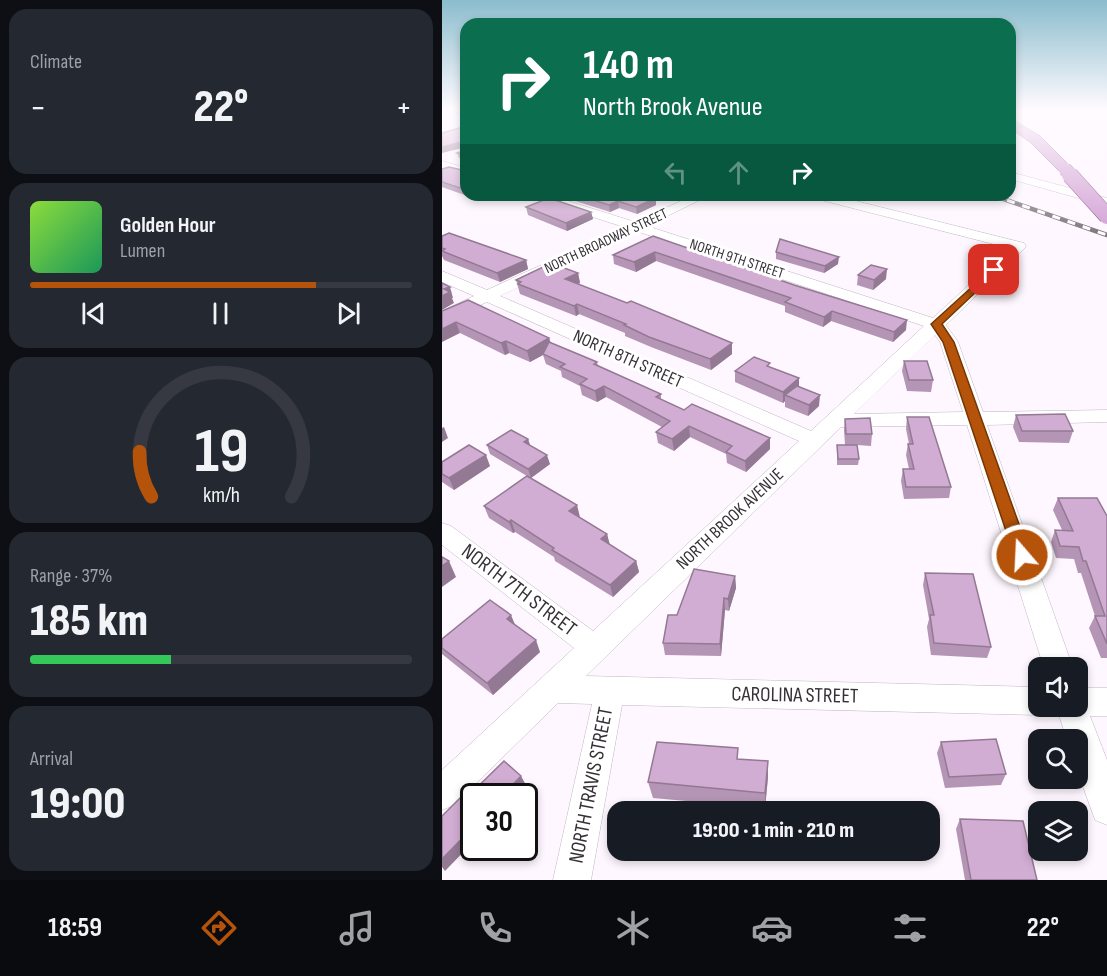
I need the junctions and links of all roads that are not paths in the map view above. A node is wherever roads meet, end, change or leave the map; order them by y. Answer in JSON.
{"nodes":[{"id":1,"x":1047,"y":151,"type":"edge"},
{"id":2,"x":445,"y":160,"type":"edge"},
{"id":3,"x":460,"y":169,"type":"edge"},
{"id":4,"x":1016,"y":177,"type":"edge"},
{"id":5,"x":556,"y":201,"type":"edge"},
{"id":6,"x":691,"y":201,"type":"edge"},
{"id":7,"x":841,"y":201,"type":"edge"},
{"id":8,"x":1106,"y":202,"type":"edge"},
{"id":9,"x":1106,"y":216,"type":"edge"},
{"id":10,"x":636,"y":227,"type":"junction"},
{"id":11,"x":442,"y":276,"type":"edge"},
{"id":12,"x":486,"y":297,"type":"junction"},
{"id":13,"x":442,"y":317,"type":"edge"},
{"id":14,"x":936,"y":324,"type":"junction"},
{"id":15,"x":1106,"y":416,"type":"edge"},
{"id":16,"x":975,"y":419,"type":"junction"},
{"id":17,"x":833,"y":422,"type":"junction"},
{"id":18,"x":814,"y":440,"type":"junction"},
{"id":19,"x":442,"y":532,"type":"edge"},
{"id":20,"x":595,"y":648,"type":"junction"},
{"id":21,"x":1055,"y":657,"type":"edge"},
{"id":22,"x":552,"y":689,"type":"junction"},
{"id":23,"x":610,"y":690,"type":"junction"},
{"id":24,"x":1028,"y":701,"type":"edge"},
{"id":25,"x":1088,"y":702,"type":"edge"},
{"id":26,"x":1106,"y":702,"type":"edge"},
{"id":27,"x":1075,"y":717,"type":"edge"},
{"id":28,"x":442,"y":793,"type":"edge"},
{"id":29,"x":1106,"y":808,"type":"edge"},
{"id":30,"x":572,"y":880,"type":"edge"}],
"edges":[{"from":1,"to":9,"type":"main road","bridge":true},
{"from":2,"to":3,"type":"street"},
{"from":4,"to":8,"type":"street"},
{"from":5,"to":10,"type":"street","name":"NORTH 9TH STREET"},
{"from":6,"to":10,"type":"street","name":"NORTH BROADWAY STREET"},
{"from":7,"to":14,"type":"street","name":"NORTH BROOK AVENUE"},
{"from":10,"to":12,"type":"street","name":"NORTH BROADWAY STREET"},
{"from":10,"to":14,"type":"street","name":"NORTH 9TH STREET"},
{"from":11,"to":12,"type":"street","name":"NORTH 8TH STREET"},
{"from":12,"to":13,"type":"street","name":"NORTH BROADWAY STREET"},
{"from":12,"to":18,"type":"street","name":"NORTH 8TH STREET"},
{"from":14,"to":16,"type":"street"},
{"from":14,"to":17,"type":"street","name":"NORTH BROOK AVENUE"},
{"from":15,"to":16,"type":"street"},
{"from":16,"to":17,"type":"street"},
{"from":16,"to":21,"type":"street"},
{"from":17,"to":18,"type":"street","name":"NORTH BROOK AVENUE"},
{"from":18,"to":20,"type":"street","name":"NORTH BROOK AVENUE"},
{"from":19,"to":20,"type":"street","name":"NORTH 7TH STREET"},
{"from":20,"to":22,"type":"street","name":"NORTH BROOK AVENUE"},
{"from":22,"to":23,"type":"street","name":"CAROLINA STREET"},
{"from":22,"to":28,"type":"street","name":"NORTH BROOK AVENUE"},
{"from":23,"to":24,"type":"street","name":"CAROLINA STREET"},
{"from":23,"to":30,"type":"street","name":"NORTH TRAVIS STREET"},
{"from":25,"to":26,"type":"street"},
{"from":27,"to":29,"type":"street"}]}
